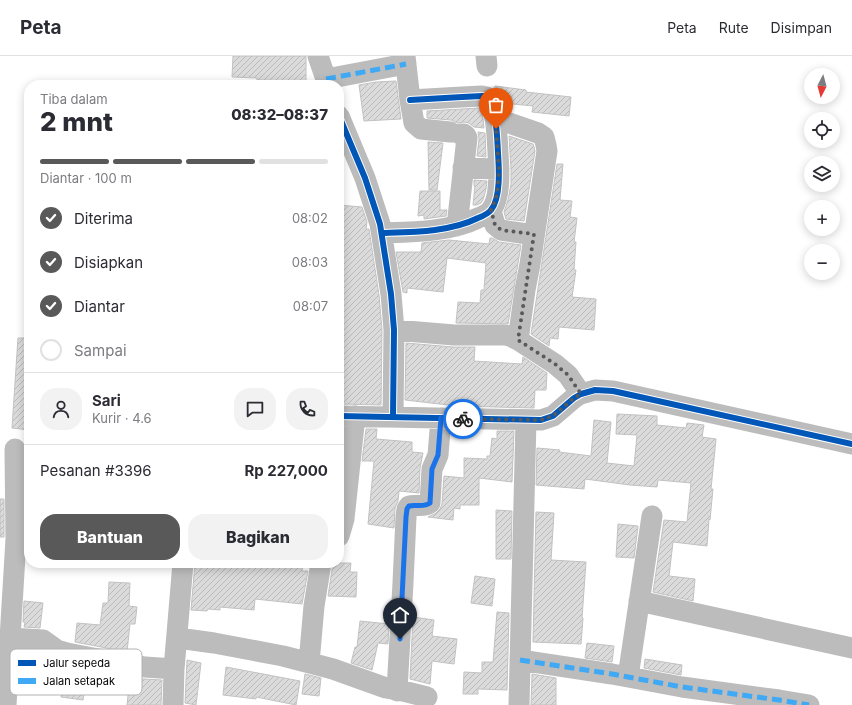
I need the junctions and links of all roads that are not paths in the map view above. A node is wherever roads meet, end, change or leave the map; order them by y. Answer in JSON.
{"nodes":[{"id":1,"x":318,"y":56,"type":"edge"},
{"id":2,"x":405,"y":60,"type":"edge"},
{"id":3,"x":326,"y":80,"type":"edge"},
{"id":4,"x":334,"y":80,"type":"edge"},
{"id":5,"x":410,"y":100,"type":"junction"},
{"id":6,"x":495,"y":118,"type":"junction"},
{"id":7,"x":344,"y":128,"type":"edge"},
{"id":8,"x":463,"y":168,"type":"junction"},
{"id":9,"x":499,"y":169,"type":"junction"},
{"id":10,"x":491,"y":210,"type":"junction"},
{"id":11,"x":457,"y":226,"type":"junction"},
{"id":12,"x":382,"y":233,"type":"junction"},
{"id":13,"x":534,"y":234,"type":"junction"},
{"id":14,"x":394,"y":330,"type":"junction"},
{"id":15,"x":518,"y":340,"type":"junction"},
{"id":16,"x":581,"y":394,"type":"junction"},
{"id":17,"x":347,"y":416,"type":"edge"},
{"id":18,"x":393,"y":417,"type":"junction"},
{"id":19,"x":441,"y":418,"type":"junction"},
{"id":20,"x":526,"y":420,"type":"junction"},
{"id":21,"x":852,"y":444,"type":"edge"},
{"id":22,"x":15,"y":449,"type":"edge"},
{"id":23,"x":652,"y":516,"type":"dead end"},
{"id":24,"x":344,"y":519,"type":"edge"},
{"id":25,"x":184,"y":568,"type":"edge"},
{"id":26,"x":320,"y":568,"type":"edge"},
{"id":27,"x":639,"y":601,"type":"junction"},
{"id":28,"x":10,"y":638,"type":"junction"},
{"id":29,"x":178,"y":638,"type":"junction"},
{"id":30,"x":852,"y":648,"type":"edge"},
{"id":31,"x":56,"y":649,"type":"edge"},
{"id":32,"x":520,"y":660,"type":"junction"},
{"id":33,"x":309,"y":663,"type":"junction"},
{"id":34,"x":142,"y":667,"type":"edge"},
{"id":35,"x":174,"y":669,"type":"junction"},
{"id":36,"x":628,"y":677,"type":"junction"},
{"id":37,"x":397,"y":691,"type":"junction"},
{"id":38,"x":427,"y":697,"type":"dead end"},
{"id":39,"x":6,"y":705,"type":"edge"},
{"id":40,"x":173,"y":705,"type":"edge"},
{"id":41,"x":518,"y":705,"type":"edge"},
{"id":42,"x":809,"y":705,"type":"edge"}],
"edges":[{"from":1,"to":3,"type":"street"},
{"from":2,"to":4,"type":"street"},
{"from":2,"to":5,"type":"street"},
{"from":5,"to":6,"type":"street"},
{"from":5,"to":8,"type":"street"},
{"from":6,"to":9,"type":"street"},
{"from":6,"to":13,"type":"street"},
{"from":7,"to":12,"type":"street"},
{"from":8,"to":9,"type":"street"},
{"from":8,"to":11,"type":"street"},
{"from":9,"to":10,"type":"street"},
{"from":10,"to":11,"type":"street"},
{"from":10,"to":13,"type":"street"},
{"from":11,"to":12,"type":"street"},
{"from":12,"to":14,"type":"street"},
{"from":13,"to":15,"type":"street"},
{"from":14,"to":15,"type":"street"},
{"from":14,"to":18,"type":"street"},
{"from":15,"to":16,"type":"street"},
{"from":16,"to":20,"type":"street"},
{"from":16,"to":21,"type":"street"},
{"from":17,"to":18,"type":"street"},
{"from":17,"to":24,"type":"street"},
{"from":18,"to":19,"type":"street"},
{"from":19,"to":20,"type":"street"},
{"from":19,"to":37,"type":"street"},
{"from":20,"to":32,"type":"street"},
{"from":22,"to":28,"type":"street"},
{"from":23,"to":27,"type":"street"},
{"from":25,"to":29,"type":"street"},
{"from":26,"to":33,"type":"street"},
{"from":27,"to":30,"type":"street"},
{"from":27,"to":36,"type":"street"},
{"from":28,"to":31,"type":"street"},
{"from":28,"to":39,"type":"street"},
{"from":29,"to":33,"type":"street"},
{"from":29,"to":35,"type":"street"},
{"from":32,"to":36,"type":"street"},
{"from":32,"to":41,"type":"street"},
{"from":33,"to":37,"type":"street"},
{"from":34,"to":35,"type":"street"},
{"from":35,"to":40,"type":"street"},
{"from":36,"to":42,"type":"street"},
{"from":37,"to":38,"type":"street"}]}
